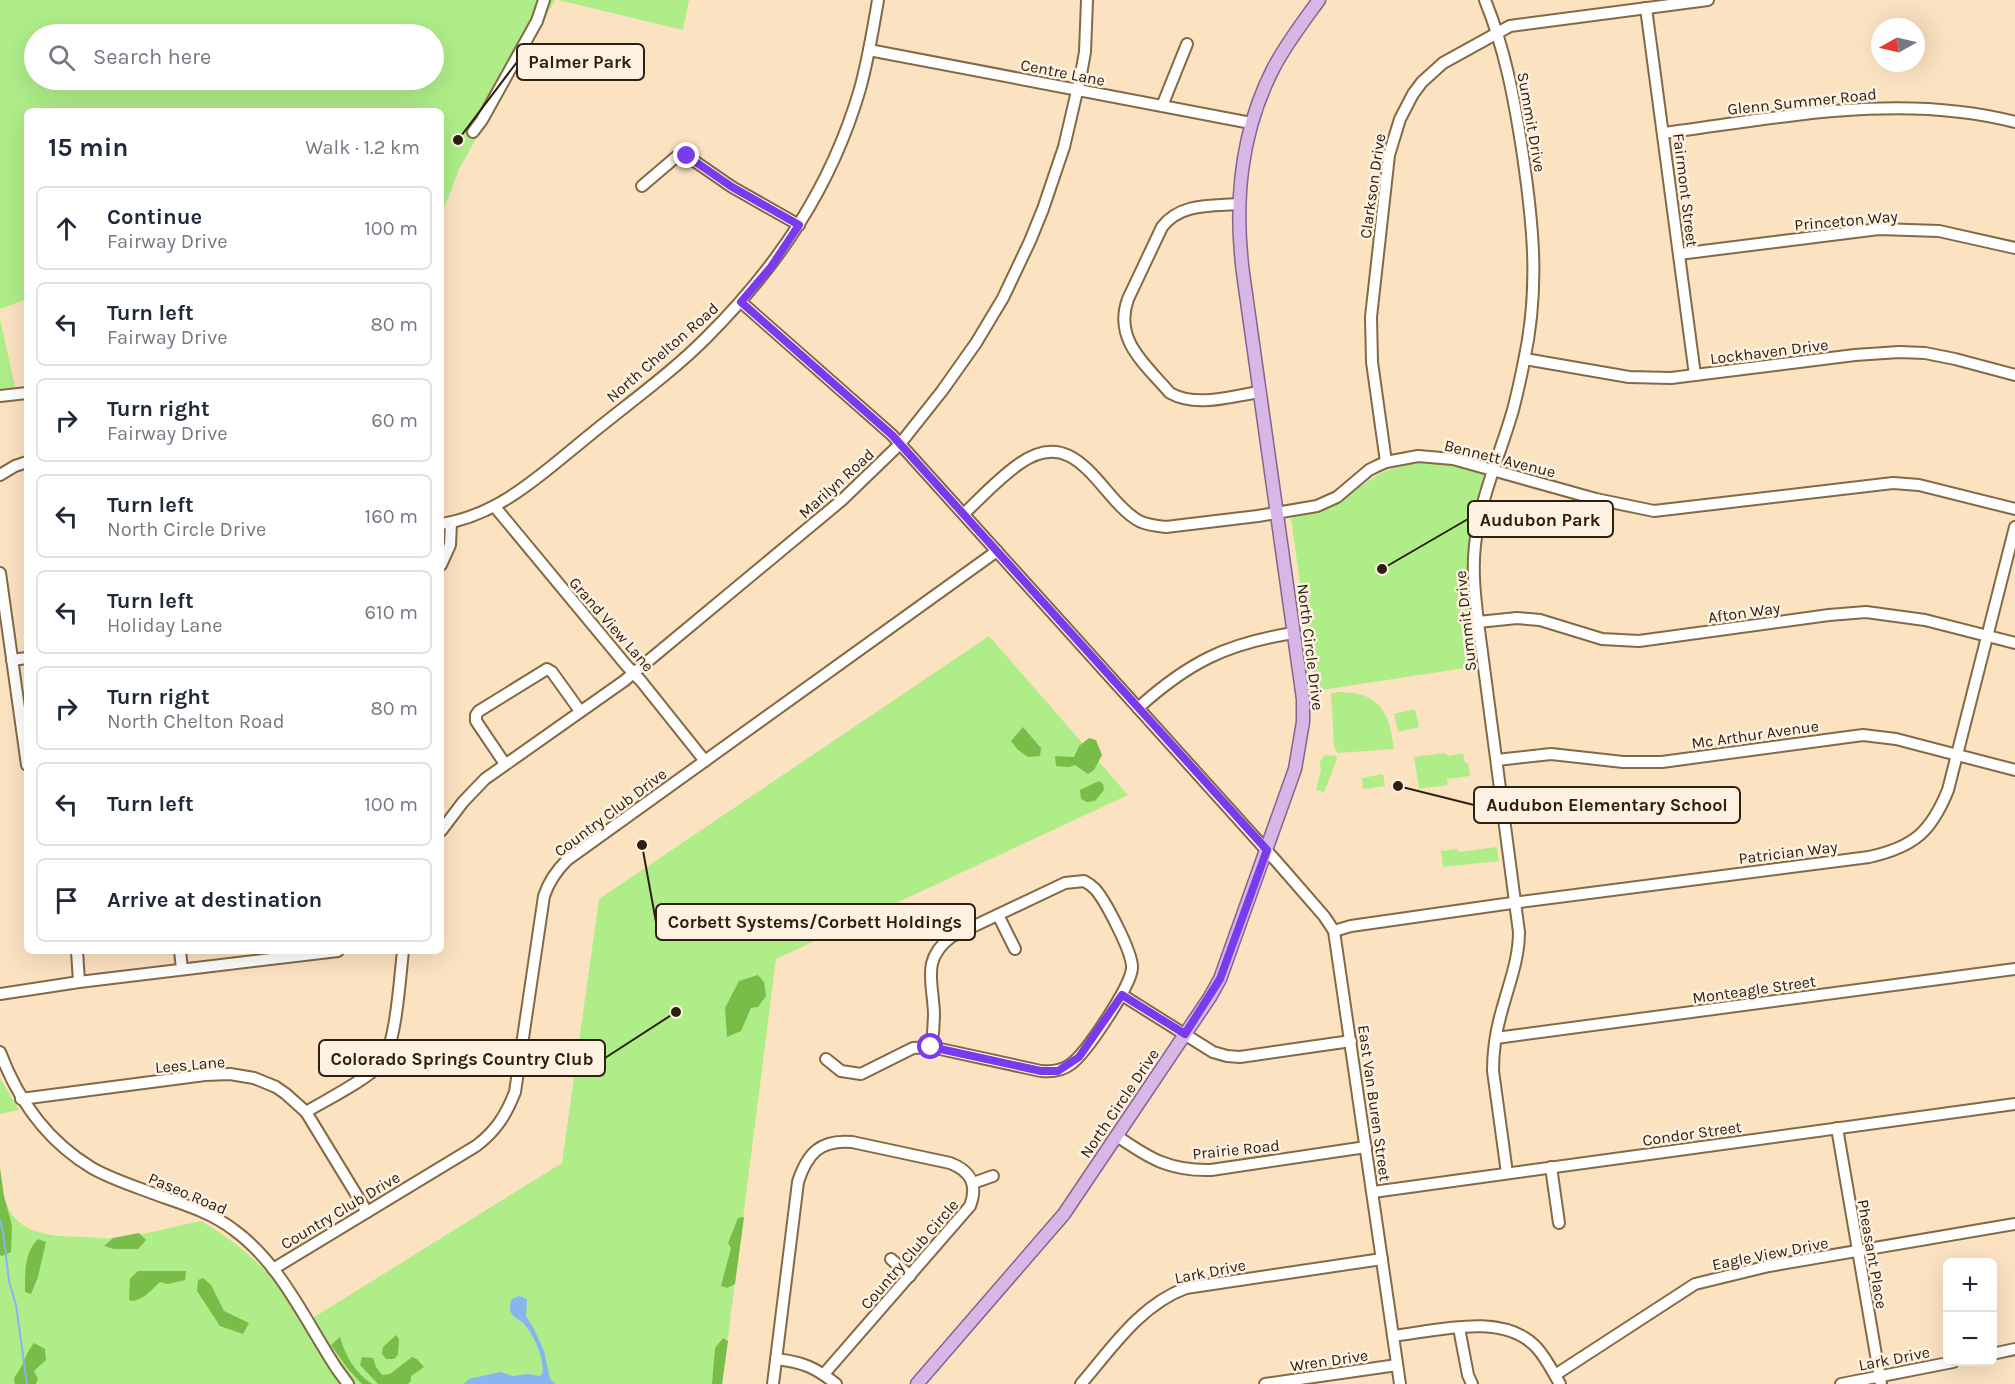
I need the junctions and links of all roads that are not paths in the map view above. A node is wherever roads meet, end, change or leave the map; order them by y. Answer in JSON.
{"nodes":[{"id":1,"x":544,"y":0,"type":"edge"},
{"id":2,"x":878,"y":0,"type":"edge"},
{"id":3,"x":1087,"y":0,"type":"edge"},
{"id":4,"x":1319,"y":0,"type":"edge"},
{"id":5,"x":1485,"y":0,"type":"edge"},
{"id":6,"x":1708,"y":0,"type":"edge"},
{"id":7,"x":1646,"y":8,"type":"junction"},
{"id":8,"x":1498,"y":33,"type":"junction"},
{"id":9,"x":1187,"y":44,"type":"dead end"},
{"id":10,"x":869,"y":50,"type":"junction"},
{"id":11,"x":1078,"y":90,"type":"junction"},
{"id":12,"x":1162,"y":106,"type":"junction"},
{"id":13,"x":2015,"y":122,"type":"edge"},
{"id":14,"x":1251,"y":123,"type":"junction"},
{"id":15,"x":473,"y":132,"type":"dead end"},
{"id":16,"x":1664,"y":133,"type":"junction"},
{"id":17,"x":642,"y":186,"type":"dead end"},
{"id":18,"x":1238,"y":204,"type":"junction"},
{"id":19,"x":799,"y":225,"type":"junction"},
{"id":20,"x":2015,"y":248,"type":"edge"},
{"id":21,"x":1679,"y":254,"type":"junction"},
{"id":22,"x":741,"y":302,"type":"junction"},
{"id":23,"x":1525,"y":359,"type":"junction"},
{"id":24,"x":1695,"y":375,"type":"junction"},
{"id":25,"x":2015,"y":375,"type":"edge"},
{"id":26,"x":1260,"y":392,"type":"junction"},
{"id":27,"x":24,"y":393,"type":"edge"},
{"id":28,"x":0,"y":396,"type":"edge"},
{"id":29,"x":900,"y":444,"type":"junction"},
{"id":30,"x":1386,"y":462,"type":"junction"},
{"id":31,"x":24,"y":463,"type":"edge"},
{"id":32,"x":1493,"y":471,"type":"junction"},
{"id":33,"x":0,"y":475,"type":"edge"},
{"id":34,"x":495,"y":507,"type":"junction"},
{"id":35,"x":2015,"y":509,"type":"edge"},
{"id":36,"x":964,"y":514,"type":"junction"},
{"id":37,"x":1276,"y":514,"type":"junction"},
{"id":38,"x":446,"y":524,"type":"edge"},
{"id":39,"x":2015,"y":527,"type":"edge"},
{"id":40,"x":997,"y":551,"type":"junction"},
{"id":41,"x":444,"y":559,"type":"edge"},
{"id":42,"x":0,"y":573,"type":"edge"},
{"id":43,"x":1478,"y":622,"type":"junction"},
{"id":44,"x":1293,"y":633,"type":"junction"},
{"id":45,"x":1987,"y":635,"type":"junction"},
{"id":46,"x":2015,"y":643,"type":"edge"},
{"id":47,"x":24,"y":658,"type":"edge"},
{"id":48,"x":12,"y":660,"type":"junction"},
{"id":49,"x":633,"y":672,"type":"junction"},
{"id":50,"x":1138,"y":708,"type":"junction"},
{"id":51,"x":580,"y":711,"type":"junction"},
{"id":52,"x":24,"y":744,"type":"edge"},
{"id":53,"x":1957,"y":755,"type":"junction"},
{"id":54,"x":1497,"y":760,"type":"junction"},
{"id":55,"x":705,"y":761,"type":"junction"},
{"id":56,"x":505,"y":764,"type":"junction"},
{"id":57,"x":2015,"y":770,"type":"edge"},
{"id":58,"x":444,"y":827,"type":"edge"},
{"id":59,"x":1267,"y":850,"type":"junction"},
{"id":60,"x":1516,"y":902,"type":"junction"},
{"id":61,"x":998,"y":915,"type":"junction"},
{"id":62,"x":1334,"y":932,"type":"junction"},
{"id":63,"x":1016,"y":949,"type":"dead end"},
{"id":64,"x":77,"y":954,"type":"edge"},
{"id":65,"x":180,"y":954,"type":"edge"},
{"id":66,"x":290,"y":954,"type":"edge"},
{"id":67,"x":403,"y":954,"type":"edge"},
{"id":68,"x":182,"y":969,"type":"junction"},
{"id":69,"x":2015,"y":969,"type":"edge"},
{"id":70,"x":79,"y":982,"type":"junction"},
{"id":71,"x":0,"y":994,"type":"edge"},
{"id":72,"x":1122,"y":995,"type":"junction"},
{"id":73,"x":1185,"y":1034,"type":"junction"},
{"id":74,"x":1496,"y":1038,"type":"junction"},
{"id":75,"x":1351,"y":1041,"type":"junction"},
{"id":76,"x":931,"y":1047,"type":"junction"},
{"id":77,"x":0,"y":1052,"type":"edge"},
{"id":78,"x":826,"y":1059,"type":"dead end"},
{"id":79,"x":21,"y":1100,"type":"junction"},
{"id":80,"x":2015,"y":1104,"type":"edge"},
{"id":81,"x":306,"y":1112,"type":"junction"},
{"id":82,"x":1837,"y":1128,"type":"junction"},
{"id":83,"x":1117,"y":1136,"type":"junction"},
{"id":84,"x":1366,"y":1147,"type":"junction"},
{"id":85,"x":1551,"y":1167,"type":"junction"},
{"id":86,"x":1507,"y":1173,"type":"junction"},
{"id":87,"x":993,"y":1176,"type":"dead end"},
{"id":88,"x":973,"y":1183,"type":"junction"},
{"id":89,"x":1373,"y":1192,"type":"junction"},
{"id":90,"x":367,"y":1212,"type":"junction"},
{"id":91,"x":1559,"y":1223,"type":"dead end"},
{"id":92,"x":2015,"y":1224,"type":"edge"},
{"id":93,"x":1858,"y":1251,"type":"junction"},
{"id":94,"x":891,"y":1258,"type":"dead end"},
{"id":95,"x":1382,"y":1259,"type":"junction"},
{"id":96,"x":273,"y":1269,"type":"junction"},
{"id":97,"x":910,"y":1276,"type":"junction"},
{"id":98,"x":1459,"y":1328,"type":"junction"},
{"id":99,"x":1393,"y":1336,"type":"junction"},
{"id":100,"x":2015,"y":1349,"type":"edge"},
{"id":101,"x":1997,"y":1353,"type":"edge"},
{"id":102,"x":776,"y":1359,"type":"junction"},
{"id":103,"x":1943,"y":1364,"type":"edge"},
{"id":104,"x":1397,"y":1365,"type":"junction"},
{"id":105,"x":824,"y":1374,"type":"junction"},
{"id":106,"x":1557,"y":1379,"type":"edge"},
{"id":107,"x":1880,"y":1380,"type":"edge"},
{"id":108,"x":348,"y":1384,"type":"edge"},
{"id":109,"x":773,"y":1384,"type":"edge"},
{"id":110,"x":836,"y":1384,"type":"edge"},
{"id":111,"x":917,"y":1384,"type":"edge"},
{"id":112,"x":1081,"y":1384,"type":"edge"},
{"id":113,"x":1265,"y":1384,"type":"edge"},
{"id":114,"x":1400,"y":1384,"type":"edge"},
{"id":115,"x":1472,"y":1384,"type":"edge"},
{"id":116,"x":1841,"y":1384,"type":"edge"}],
"edges":[{"from":1,"to":15,"type":"street"},
{"from":2,"to":10,"type":"street","name":"North Chelton Road"},
{"from":3,"to":11,"type":"street","name":"Marilyn Road"},
{"from":4,"to":14,"type":"main road","name":"North Circle Drive"},
{"from":5,"to":8,"type":"street","name":"Summit Drive"},
{"from":6,"to":7,"type":"street","name":"Clarkson Drive"},
{"from":7,"to":8,"type":"street","name":"Clarkson Drive"},
{"from":7,"to":16,"type":"street","name":"Fairmont Street"},
{"from":8,"to":23,"type":"street","name":"Summit Drive"},
{"from":8,"to":30,"type":"street","name":"Clarkson Drive"},
{"from":9,"to":12,"type":"street"},
{"from":10,"to":11,"type":"street","name":"Centre Lane"},
{"from":10,"to":19,"type":"street","name":"North Chelton Road"},
{"from":11,"to":12,"type":"street","name":"Centre Lane"},
{"from":11,"to":29,"type":"street","name":"Marilyn Road"},
{"from":12,"to":14,"type":"street","name":"Centre Lane"},
{"from":13,"to":16,"type":"street","name":"Glenn Summer Road"},
{"from":14,"to":18,"type":"main road","name":"North Circle Drive"},
{"from":16,"to":21,"type":"street","name":"Fairmont Street"},
{"from":17,"to":19,"type":"street"},
{"from":18,"to":26,"type":"main road","name":"North Circle Drive"},
{"from":18,"to":26,"type":"street"},
{"from":19,"to":22,"type":"street","name":"North Chelton Road"},
{"from":20,"to":21,"type":"street","name":"Princeton Way"},
{"from":21,"to":24,"type":"street","name":"Fairmont Street"},
{"from":22,"to":29,"type":"street","name":"East Van Buren Street"},
{"from":22,"to":34,"type":"street","name":"North Chelton Road"},
{"from":23,"to":24,"type":"street","name":"Lockhaven Drive"},
{"from":23,"to":32,"type":"street","name":"Summit Drive"},
{"from":24,"to":25,"type":"street","name":"Lockhaven Drive"},
{"from":26,"to":37,"type":"main road","name":"North Circle Drive"},
{"from":27,"to":28,"type":"street"},
{"from":29,"to":36,"type":"street","name":"East Van Buren Street"},
{"from":29,"to":49,"type":"street","name":"Marilyn Road"},
{"from":30,"to":32,"type":"street","name":"Bennett Avenue"},
{"from":30,"to":37,"type":"street","name":"Bennett Avenue"},
{"from":31,"to":33,"type":"street"},
{"from":32,"to":35,"type":"street","name":"Bennett Avenue"},
{"from":32,"to":43,"type":"street","name":"Summit Drive"},
{"from":34,"to":38,"type":"street","name":"North Chelton Road"},
{"from":34,"to":49,"type":"street","name":"Grand View Lane"},
{"from":36,"to":37,"type":"street","name":"Bennett Avenue"},
{"from":36,"to":40,"type":"street","name":"East Van Buren Street"},
{"from":37,"to":44,"type":"main road","name":"North Circle Drive"},
{"from":38,"to":41,"type":"street"},
{"from":39,"to":45,"type":"street","name":"Patrician Way"},
{"from":40,"to":50,"type":"street","name":"East Van Buren Street"},
{"from":40,"to":55,"type":"street","name":"Country Club Drive"},
{"from":42,"to":48,"type":"street"},
{"from":43,"to":45,"type":"street","name":"Afton Way"},
{"from":43,"to":54,"type":"street","name":"Summit Drive"},
{"from":44,"to":50,"type":"street"},
{"from":44,"to":59,"type":"main road","name":"North Circle Drive"},
{"from":45,"to":46,"type":"street","name":"Afton Way"},
{"from":45,"to":53,"type":"street","name":"Patrician Way"},
{"from":47,"to":48,"type":"street"},
{"from":48,"to":52,"type":"street"},
{"from":49,"to":51,"type":"street","name":"Marilyn Road"},
{"from":49,"to":55,"type":"street","name":"Grand View Lane"},
{"from":50,"to":59,"type":"street","name":"East Van Buren Street"},
{"from":51,"to":56,"type":"street","name":"Marilyn Road"},
{"from":51,"to":56,"type":"street"},
{"from":53,"to":54,"type":"street","name":"Mc Arthur Avenue"},
{"from":53,"to":57,"type":"street","name":"Mc Arthur Avenue"},
{"from":53,"to":60,"type":"street","name":"Patrician Way"},
{"from":54,"to":60,"type":"street","name":"Summit Drive"},
{"from":55,"to":90,"type":"street","name":"Country Club Drive"},
{"from":56,"to":58,"type":"street","name":"Marilyn Road"},
{"from":59,"to":62,"type":"street","name":"East Van Buren Street"},
{"from":59,"to":73,"type":"main road","name":"North Circle Drive"},
{"from":60,"to":62,"type":"street","name":"Patrician Way"},
{"from":60,"to":74,"type":"street","name":"Summit Drive"},
{"from":61,"to":63,"type":"street"},
{"from":61,"to":72,"type":"street"},
{"from":61,"to":76,"type":"street"},
{"from":62,"to":75,"type":"street","name":"East Van Buren Street"},
{"from":64,"to":70,"type":"street"},
{"from":65,"to":68,"type":"street"},
{"from":66,"to":68,"type":"street"},
{"from":67,"to":81,"type":"street"},
{"from":68,"to":70,"type":"street"},
{"from":69,"to":74,"type":"street","name":"Monteagle Street"},
{"from":70,"to":71,"type":"street"},
{"from":72,"to":73,"type":"street"},
{"from":72,"to":76,"type":"street"},
{"from":73,"to":75,"type":"street"},
{"from":73,"to":83,"type":"main road","name":"North Circle Drive"},
{"from":74,"to":86,"type":"street","name":"Summit Drive"},
{"from":75,"to":84,"type":"street","name":"East Van Buren Street"},
{"from":76,"to":78,"type":"street"},
{"from":77,"to":79,"type":"street","name":"Paseo Road"},
{"from":79,"to":81,"type":"street","name":"Lees Lane"},
{"from":79,"to":96,"type":"street","name":"Paseo Road"},
{"from":80,"to":82,"type":"street","name":"Condor Street"},
{"from":81,"to":90,"type":"street","name":"Lees Lane"},
{"from":82,"to":85,"type":"street","name":"Condor Street"},
{"from":82,"to":93,"type":"street","name":"Pheasant Place"},
{"from":83,"to":84,"type":"street","name":"Prairie Road"},
{"from":83,"to":111,"type":"main road","name":"North Circle Drive"},
{"from":84,"to":89,"type":"street","name":"East Van Buren Street"},
{"from":85,"to":86,"type":"street","name":"Condor Street"},
{"from":85,"to":91,"type":"street"},
{"from":86,"to":89,"type":"street","name":"Condor Street"},
{"from":87,"to":88,"type":"street"},
{"from":88,"to":97,"type":"street","name":"Country Club Circle"},
{"from":88,"to":102,"type":"street"},
{"from":89,"to":95,"type":"street","name":"East Van Buren Street"},
{"from":90,"to":96,"type":"street","name":"Country Club Drive"},
{"from":92,"to":93,"type":"street","name":"Eagle View Drive"},
{"from":93,"to":106,"type":"street","name":"Eagle View Drive"},
{"from":93,"to":107,"type":"street","name":"Pheasant Place"},
{"from":94,"to":97,"type":"street"},
{"from":95,"to":99,"type":"street","name":"East Van Buren Street"},
{"from":95,"to":112,"type":"street","name":"Lark Drive"},
{"from":96,"to":108,"type":"street","name":"Paseo Road"},
{"from":97,"to":105,"type":"street","name":"Country Club Circle"},
{"from":98,"to":99,"type":"street"},
{"from":98,"to":106,"type":"street"},
{"from":98,"to":115,"type":"street"},
{"from":99,"to":104,"type":"street","name":"East Van Buren Street"},
{"from":100,"to":101,"type":"street"},
{"from":102,"to":105,"type":"street"},
{"from":102,"to":109,"type":"street"},
{"from":103,"to":107,"type":"street","name":"Lark Drive"},
{"from":104,"to":113,"type":"street","name":"Wren Drive"},
{"from":104,"to":114,"type":"street","name":"East Van Buren Street"},
{"from":105,"to":110,"type":"street"},
{"from":107,"to":116,"type":"street","name":"Lark Drive"}]}
